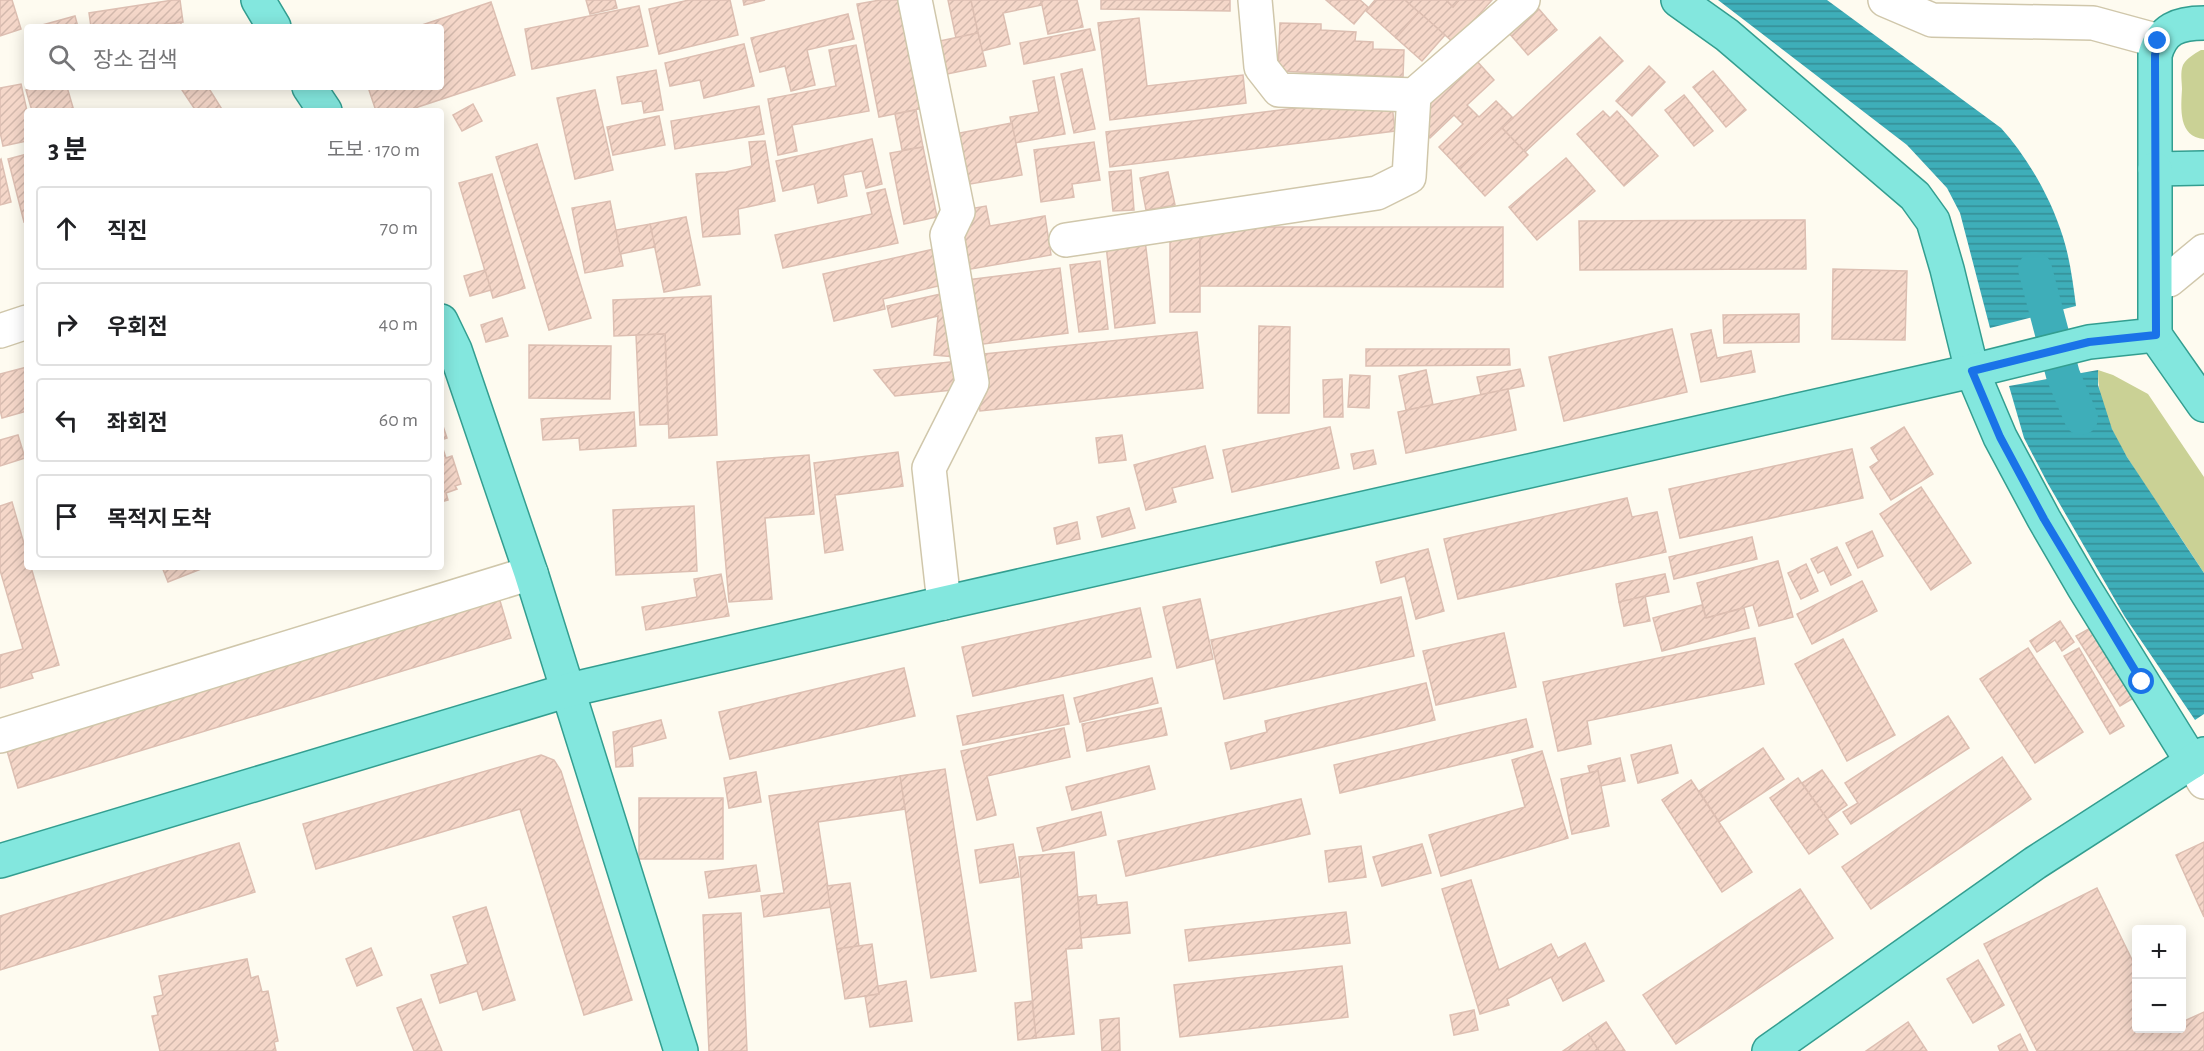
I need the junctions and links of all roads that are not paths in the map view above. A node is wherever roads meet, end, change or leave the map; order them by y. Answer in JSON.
{"nodes":[{"id":1,"x":258,"y":0,"type":"edge"},
{"id":2,"x":915,"y":0,"type":"edge"},
{"id":3,"x":1255,"y":0,"type":"edge"},
{"id":4,"x":1523,"y":0,"type":"edge"},
{"id":5,"x":1678,"y":0,"type":"edge"},
{"id":6,"x":1885,"y":0,"type":"edge"},
{"id":7,"x":2204,"y":23,"type":"edge"},
{"id":8,"x":272,"y":24,"type":"edge"},
{"id":9,"x":2158,"y":41,"type":"junction"},
{"id":10,"x":311,"y":90,"type":"edge"},
{"id":11,"x":1414,"y":95,"type":"junction"},
{"id":12,"x":323,"y":108,"type":"edge"},
{"id":13,"x":2204,"y":168,"type":"edge"},
{"id":14,"x":2155,"y":169,"type":"junction"},
{"id":15,"x":1066,"y":240,"type":"dead end"},
{"id":16,"x":2204,"y":251,"type":"edge"},
{"id":17,"x":2169,"y":280,"type":"dead end"},
{"id":18,"x":24,"y":323,"type":"edge"},
{"id":19,"x":444,"y":327,"type":"edge"},
{"id":20,"x":0,"y":331,"type":"edge"},
{"id":21,"x":2156,"y":335,"type":"junction"},
{"id":22,"x":1987,"y":367,"type":"junction"},
{"id":23,"x":2204,"y":405,"type":"edge"},
{"id":24,"x":531,"y":573,"type":"junction"},
{"id":25,"x":944,"y":603,"type":"junction"},
{"id":26,"x":569,"y":690,"type":"junction"},
{"id":27,"x":0,"y":736,"type":"edge"},
{"id":28,"x":2200,"y":766,"type":"edge"},
{"id":29,"x":0,"y":861,"type":"edge"},
{"id":30,"x":681,"y":1051,"type":"edge"},
{"id":31,"x":1768,"y":1051,"type":"edge"}],
"edges":[{"from":1,"to":8,"type":"main road"},
{"from":2,"to":25,"type":"street"},
{"from":3,"to":11,"type":"street"},
{"from":4,"to":11,"type":"street"},
{"from":5,"to":22,"type":"main road"},
{"from":6,"to":9,"type":"street"},
{"from":7,"to":9,"type":"main road"},
{"from":9,"to":14,"type":"main road"},
{"from":10,"to":12,"type":"main road"},
{"from":11,"to":15,"type":"street"},
{"from":13,"to":14,"type":"main road"},
{"from":14,"to":21,"type":"main road"},
{"from":16,"to":17,"type":"street"},
{"from":18,"to":20,"type":"street"},
{"from":19,"to":24,"type":"main road"},
{"from":21,"to":22,"type":"main road"},
{"from":21,"to":23,"type":"main road"},
{"from":22,"to":25,"type":"main road"},
{"from":22,"to":28,"type":"main road"},
{"from":24,"to":26,"type":"main road"},
{"from":24,"to":27,"type":"street"},
{"from":25,"to":26,"type":"main road"},
{"from":26,"to":29,"type":"main road"},
{"from":26,"to":30,"type":"main road"},
{"from":28,"to":31,"type":"main road"}]}
